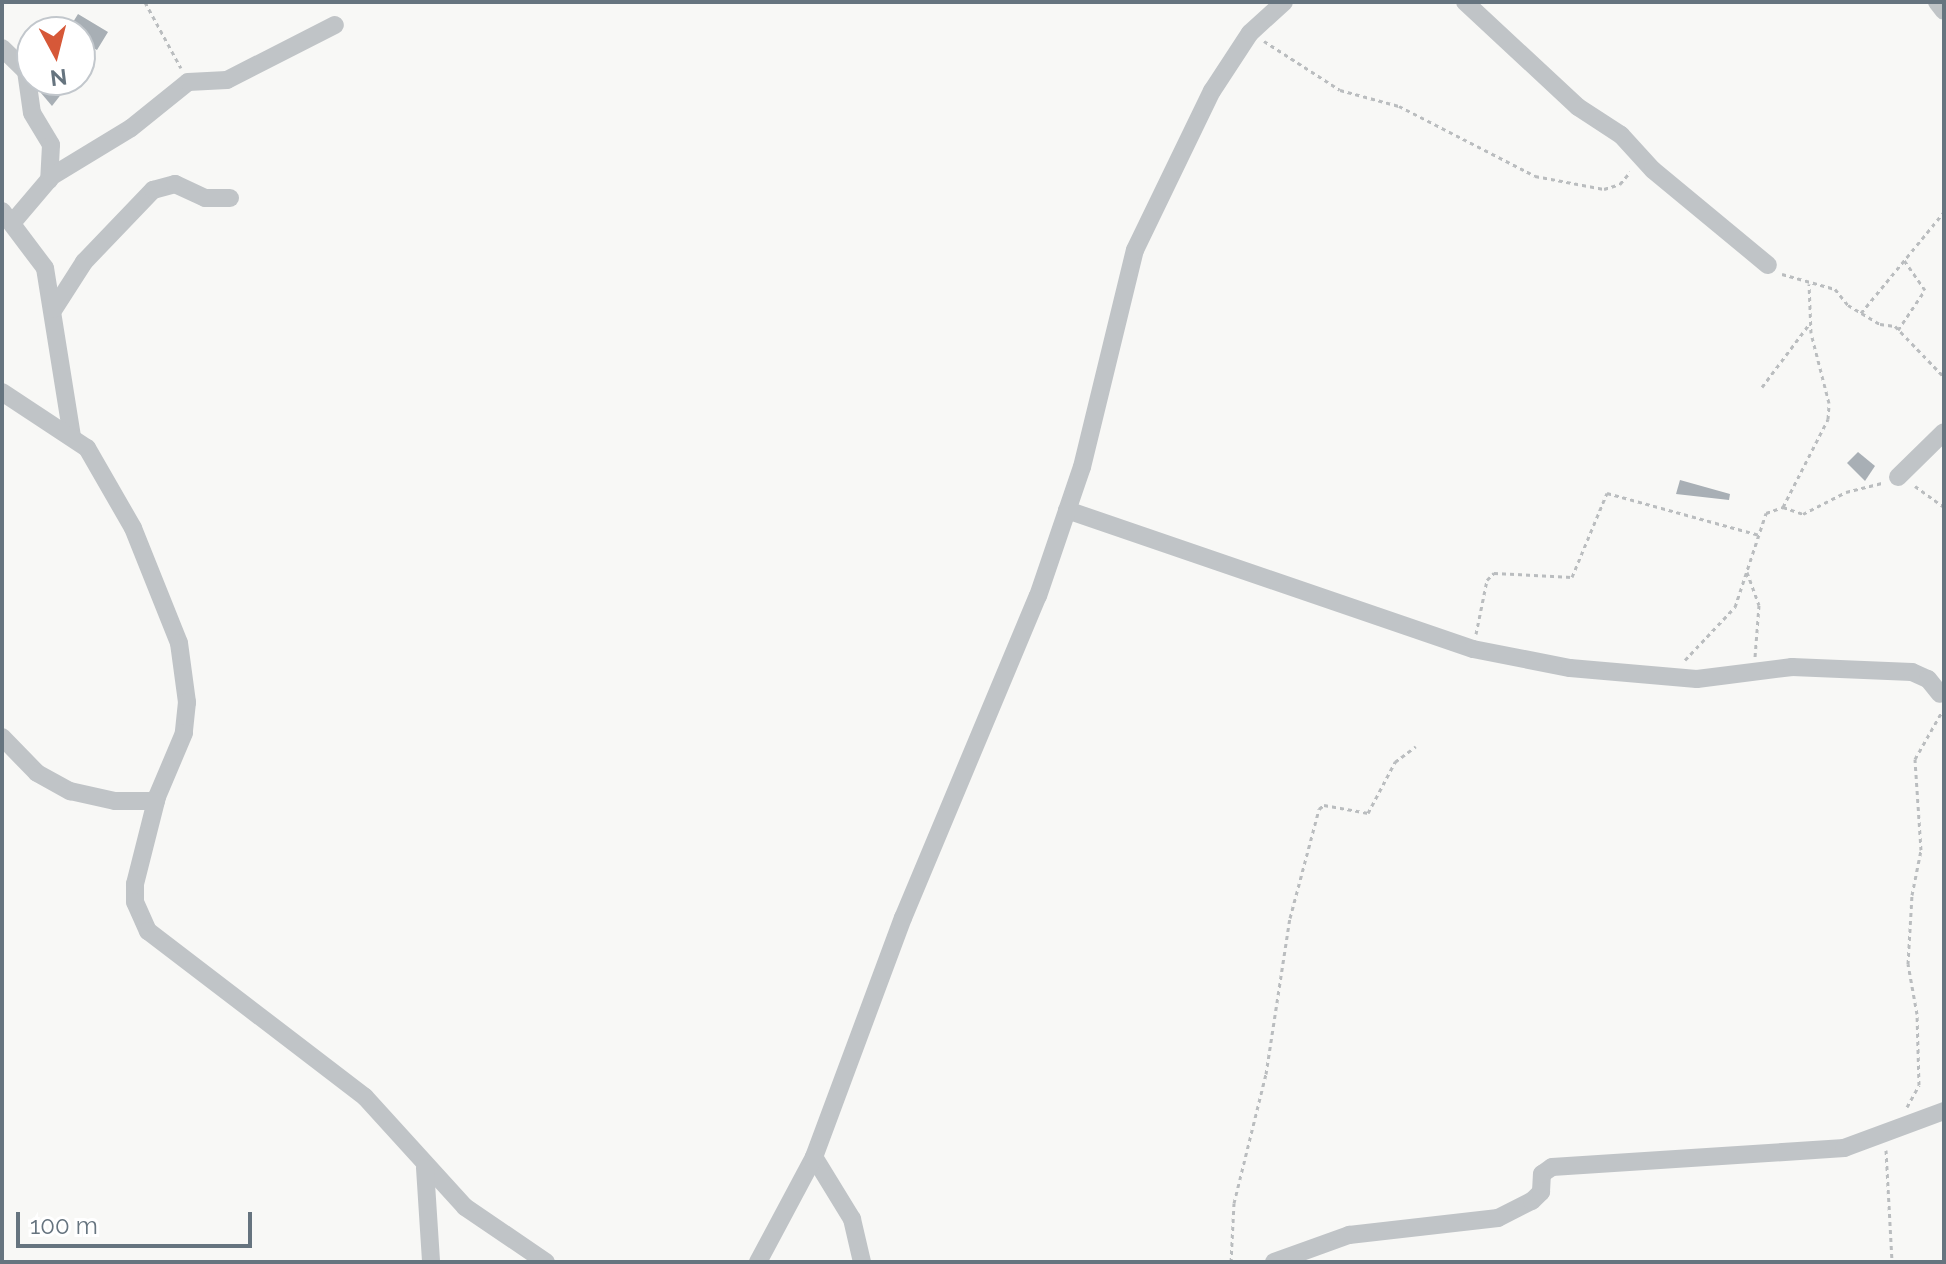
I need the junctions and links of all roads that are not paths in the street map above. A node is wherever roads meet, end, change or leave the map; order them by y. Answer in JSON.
{"nodes":[{"id":1,"x":1284,"y":2,"type":"edge"},
{"id":2,"x":1465,"y":2,"type":"edge"},
{"id":3,"x":1937,"y":2,"type":"edge"},
{"id":4,"x":1944,"y":11,"type":"edge"},
{"id":5,"x":335,"y":25,"type":"dead end"},
{"id":6,"x":2,"y":48,"type":"edge"},
{"id":7,"x":49,"y":180,"type":"junction"},
{"id":8,"x":230,"y":198,"type":"dead end"},
{"id":9,"x":7,"y":216,"type":"edge"},
{"id":10,"x":1768,"y":265,"type":"road end"},
{"id":11,"x":54,"y":309,"type":"junction"},
{"id":12,"x":2,"y":392,"type":"edge"},
{"id":13,"x":1944,"y":432,"type":"edge"},
{"id":14,"x":72,"y":436,"type":"junction"},
{"id":15,"x":1898,"y":477,"type":"road end"},
{"id":16,"x":1067,"y":510,"type":"junction"},
{"id":17,"x":1940,"y":694,"type":"road end"},
{"id":18,"x":2,"y":737,"type":"edge"},
{"id":19,"x":156,"y":801,"type":"junction"},
{"id":20,"x":1944,"y":1111,"type":"edge"},
{"id":21,"x":814,"y":1157,"type":"junction"},
{"id":22,"x":425,"y":1168,"type":"junction"},
{"id":23,"x":431,"y":1262,"type":"edge"},
{"id":24,"x":546,"y":1262,"type":"edge"},
{"id":25,"x":758,"y":1262,"type":"edge"},
{"id":26,"x":862,"y":1262,"type":"edge"},
{"id":27,"x":1274,"y":1262,"type":"edge"}],
"edges":[{"from":1,"to":16,"type":"street"},
{"from":2,"to":10,"type":"street"},
{"from":3,"to":4,"type":"street"},
{"from":5,"to":7,"type":"street"},
{"from":6,"to":7,"type":"street"},
{"from":7,"to":9,"type":"street"},
{"from":8,"to":11,"type":"street"},
{"from":9,"to":11,"type":"street"},
{"from":11,"to":14,"type":"street"},
{"from":12,"to":14,"type":"street"},
{"from":13,"to":15,"type":"street"},
{"from":14,"to":19,"type":"street"},
{"from":16,"to":17,"type":"street"},
{"from":16,"to":21,"type":"street"},
{"from":18,"to":19,"type":"street"},
{"from":19,"to":22,"type":"street"},
{"from":20,"to":27,"type":"street"},
{"from":21,"to":25,"type":"street"},
{"from":21,"to":26,"type":"street"},
{"from":22,"to":23,"type":"street"},
{"from":22,"to":24,"type":"street"}]}
